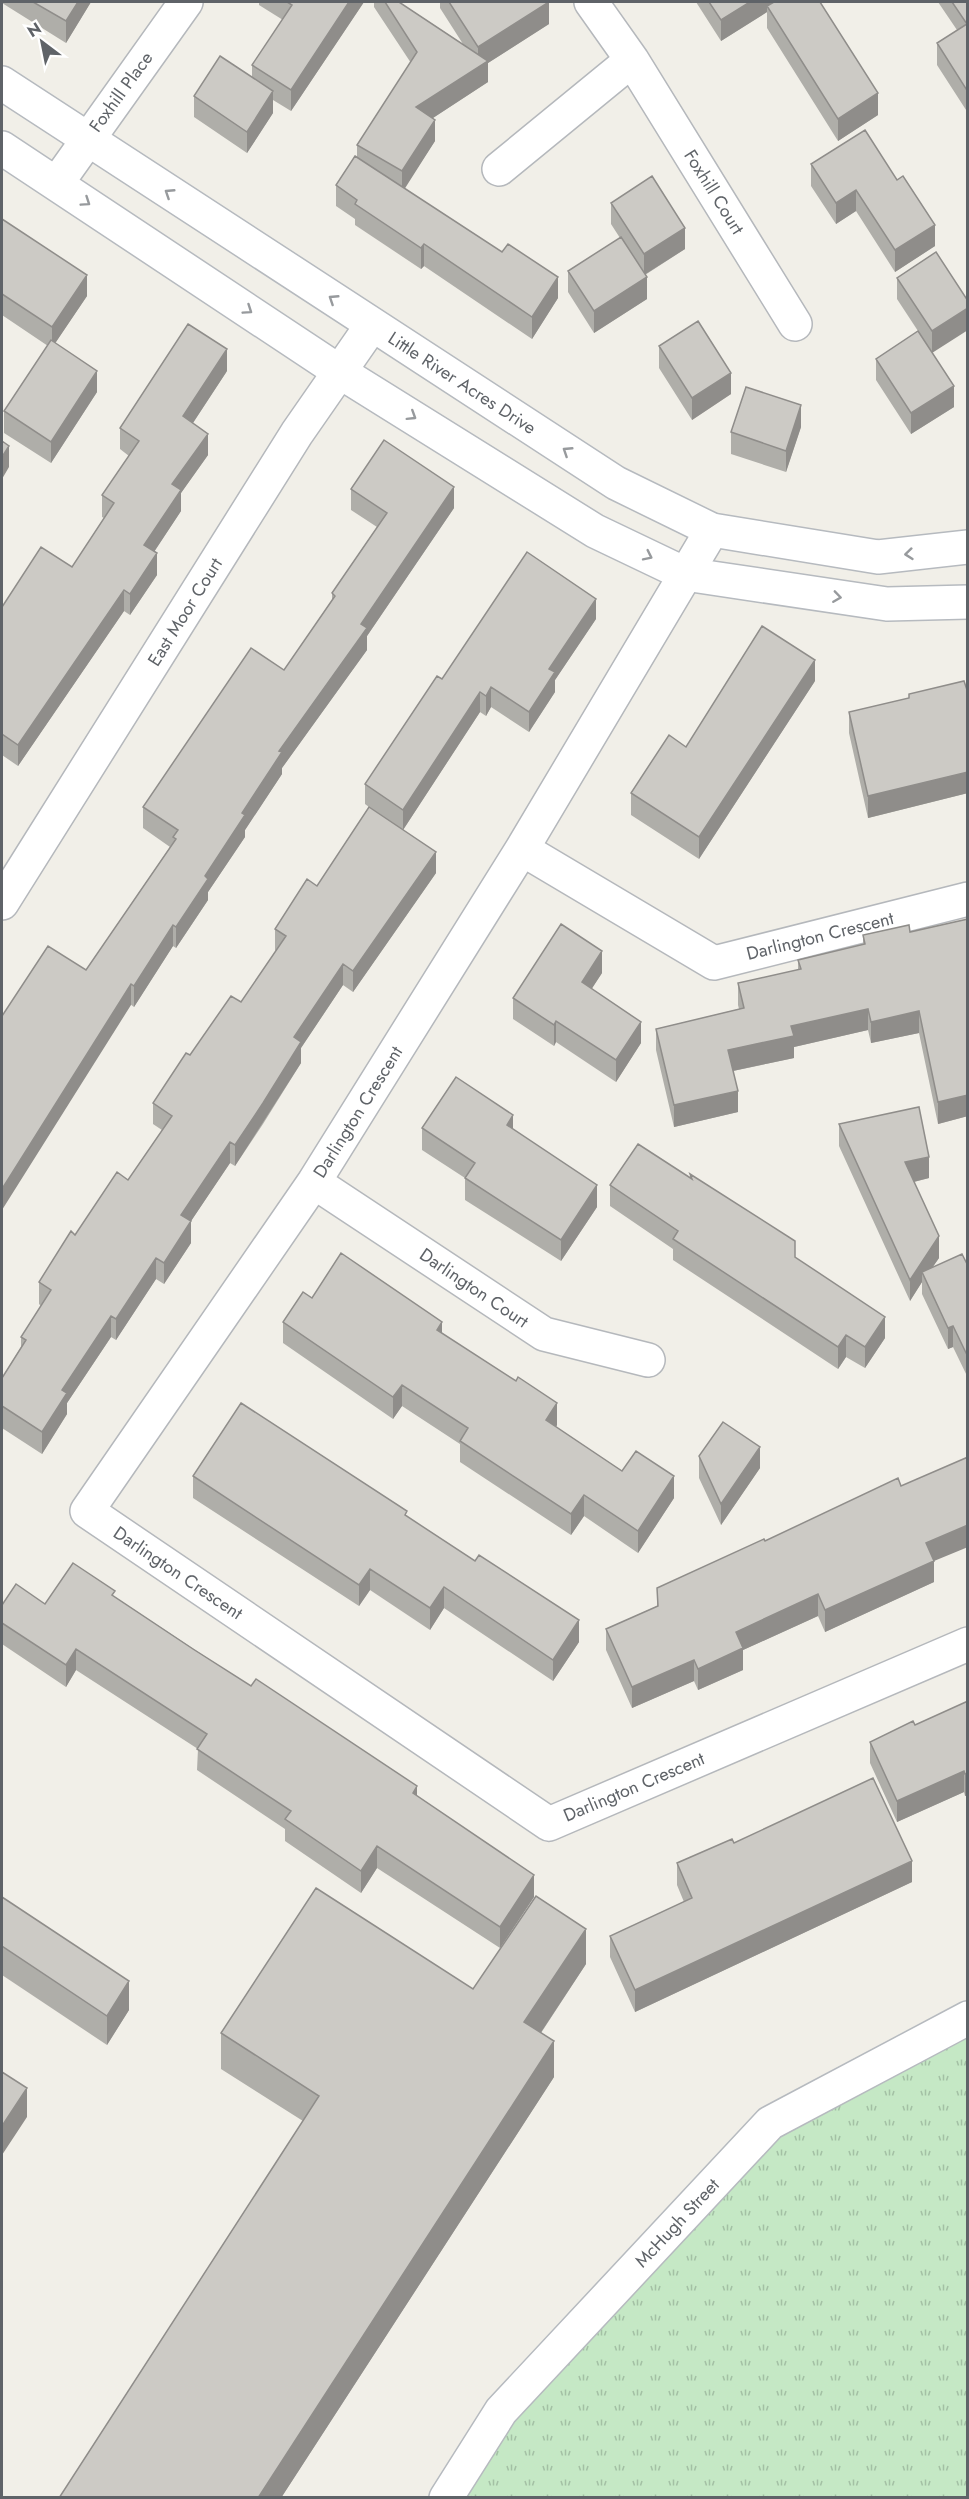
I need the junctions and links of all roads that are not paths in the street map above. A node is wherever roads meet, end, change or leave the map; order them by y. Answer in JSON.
{"nodes":[{"id":1,"x":186,"y":2,"type":"edge"},
{"id":2,"x":591,"y":2,"type":"edge"},
{"id":3,"x":632,"y":60,"type":"junction"},
{"id":4,"x":2,"y":83,"type":"edge"},
{"id":5,"x":87,"y":140,"type":"junction"},
{"id":6,"x":2,"y":148,"type":"edge"},
{"id":7,"x":499,"y":169,"type":"dead end"},
{"id":8,"x":57,"y":183,"type":"junction"},
{"id":9,"x":372,"y":324,"type":"junction"},
{"id":10,"x":795,"y":324,"type":"dead end"},
{"id":11,"x":340,"y":372,"type":"junction"},
{"id":12,"x":712,"y":530,"type":"junction"},
{"id":13,"x":968,"y":547,"type":"edge"},
{"id":14,"x":685,"y":574,"type":"junction"},
{"id":15,"x":968,"y":602,"type":"edge"},
{"id":16,"x":522,"y":849,"type":"junction"},
{"id":17,"x":968,"y":899,"type":"edge"},
{"id":18,"x":2,"y":903,"type":"edge"},
{"id":19,"x":314,"y":1182,"type":"junction"},
{"id":20,"x":648,"y":1360,"type":"dead end"},
{"id":21,"x":968,"y":1644,"type":"edge"},
{"id":22,"x":968,"y":2018,"type":"edge"},
{"id":23,"x":446,"y":2498,"type":"edge"}],
"edges":[{"from":1,"to":5,"type":"street","name":"Foxhill Place"},
{"from":2,"to":3,"type":"street","name":"Foxhill Court"},
{"from":3,"to":7,"type":"street"},
{"from":3,"to":10,"type":"street","name":"Foxhill Court"},
{"from":4,"to":5,"type":"street","name":"Little River Acres Drive"},
{"from":5,"to":8,"type":"street","name":"Foxhill Place"},
{"from":9,"to":5,"type":"street","name":"Little River Acres Drive","one_way":true},
{"from":6,"to":8,"type":"street"},
{"from":8,"to":11,"type":"street","one_way":true},
{"from":9,"to":11,"type":"street","name":"East Moor Court"},
{"from":12,"to":9,"type":"street","name":"Little River Acres Drive","one_way":true},
{"from":11,"to":14,"type":"street","one_way":true},
{"from":11,"to":18,"type":"street","name":"East Moor Court"},
{"from":13,"to":12,"type":"street","name":"Little River Acres Drive","one_way":true},
{"from":12,"to":14,"type":"street","name":"Darlington Crescent"},
{"from":14,"to":15,"type":"street","one_way":true},
{"from":14,"to":16,"type":"street","name":"Darlington Crescent"},
{"from":16,"to":17,"type":"street","name":"Darlington Crescent"},
{"from":16,"to":19,"type":"street","name":"Darlington Crescent"},
{"from":19,"to":20,"type":"street","name":"Darlington Court"},
{"from":19,"to":21,"type":"street","name":"Darlington Crescent"},
{"from":22,"to":23,"type":"street","name":"McHugh Street"}]}
